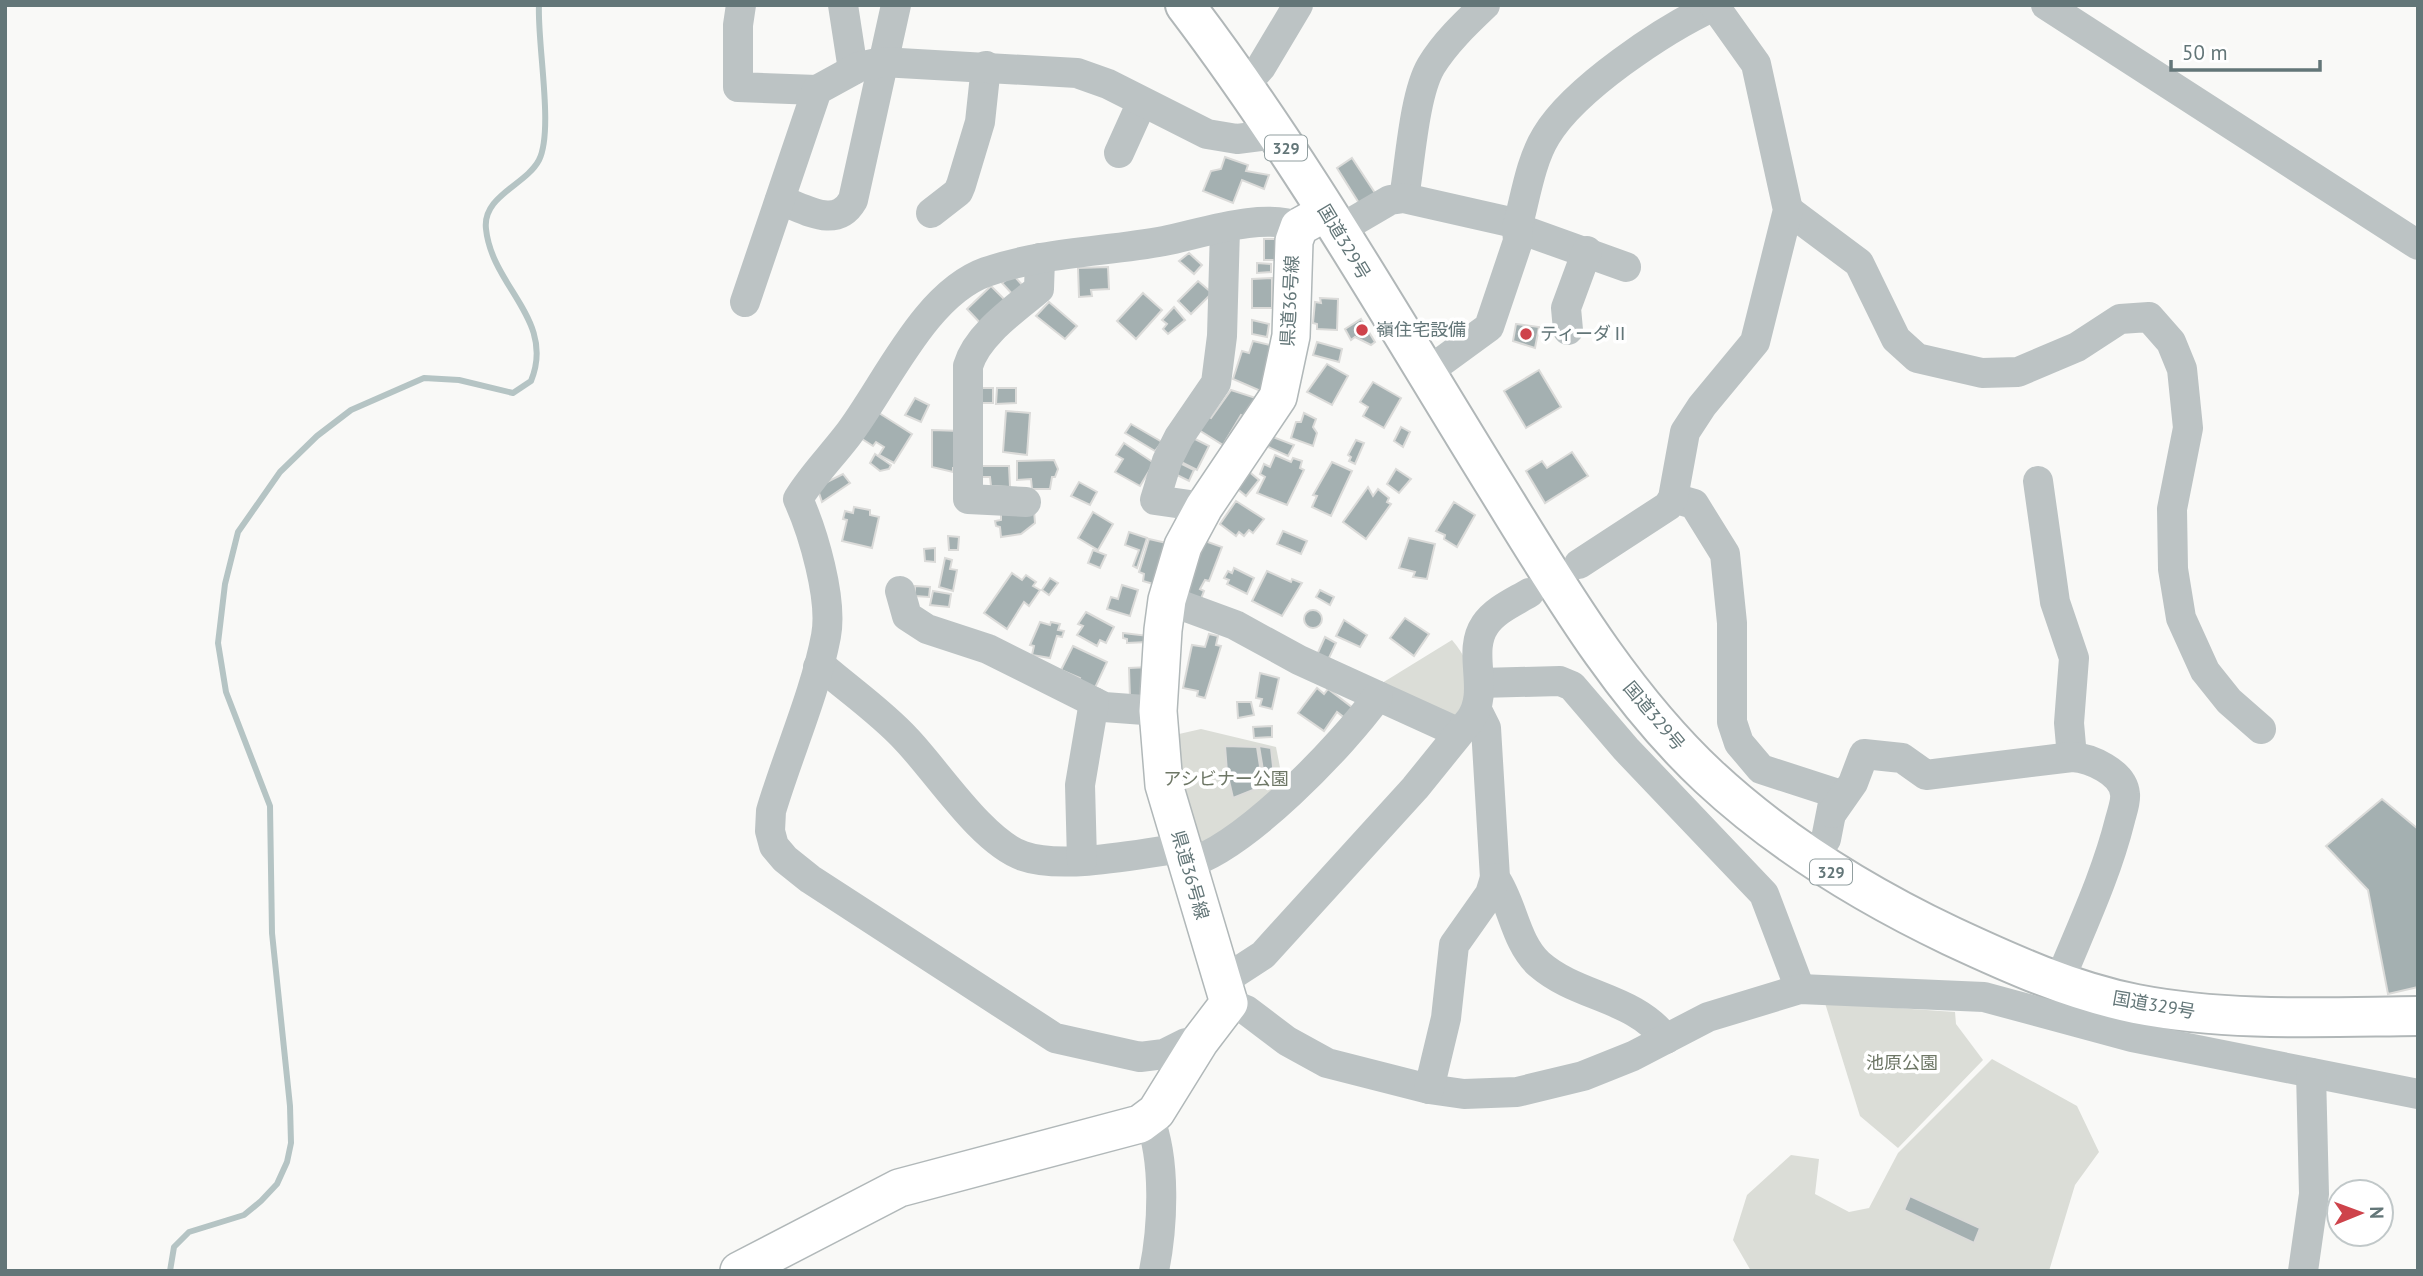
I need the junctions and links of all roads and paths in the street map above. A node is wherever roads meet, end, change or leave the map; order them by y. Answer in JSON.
{"nodes":[{"id":1,"x":741,"y":5,"type":"edge"},
{"id":2,"x":843,"y":5,"type":"edge"},
{"id":3,"x":896,"y":5,"type":"edge"},
{"id":4,"x":1185,"y":5,"type":"edge"},
{"id":5,"x":1298,"y":5,"type":"edge"},
{"id":6,"x":1485,"y":5,"type":"edge"},
{"id":7,"x":2046,"y":5,"type":"edge"},
{"id":8,"x":1714,"y":6,"type":"edge"},
{"id":9,"x":882,"y":62,"type":"junction"},
{"id":10,"x":986,"y":66,"type":"junction"},
{"id":11,"x":853,"y":70,"type":"junction"},
{"id":12,"x":1245,"y":85,"type":"junction"},
{"id":13,"x":817,"y":90,"type":"junction"},
{"id":14,"x":1142,"y":102,"type":"junction"},
{"id":15,"x":1278,"y":134,"type":"junction"},
{"id":16,"x":1119,"y":153,"type":"dead end"},
{"id":17,"x":1404,"y":198,"type":"junction"},
{"id":18,"x":780,"y":200,"type":"junction"},
{"id":19,"x":1788,"y":210,"type":"junction"},
{"id":20,"x":932,"y":213,"type":"dead end"},
{"id":21,"x":1321,"y":223,"type":"junction"},
{"id":22,"x":1518,"y":226,"type":"junction"},
{"id":23,"x":1225,"y":229,"type":"junction"},
{"id":24,"x":2418,"y":245,"type":"edge"},
{"id":25,"x":1587,"y":251,"type":"junction"},
{"id":26,"x":1040,"y":258,"type":"junction"},
{"id":27,"x":1626,"y":267,"type":"dead end"},
{"id":28,"x":745,"y":302,"type":"dead end"},
{"id":29,"x":1569,"y":330,"type":"dead end"},
{"id":30,"x":1426,"y":373,"type":"junction"},
{"id":31,"x":2038,"y":481,"type":"dead end"},
{"id":32,"x":1674,"y":498,"type":"junction"},
{"id":33,"x":1026,"y":502,"type":"dead end"},
{"id":34,"x":1203,"y":507,"type":"junction"},
{"id":35,"x":1579,"y":564,"type":"dead end"},
{"id":36,"x":900,"y":592,"type":"dead end"},
{"id":37,"x":1529,"y":593,"type":"dead end"},
{"id":38,"x":1167,"y":600,"type":"junction"},
{"id":39,"x":818,"y":667,"type":"junction"},
{"id":40,"x":1378,"y":696,"type":"junction"},
{"id":41,"x":1479,"y":696,"type":"junction"},
{"id":42,"x":1094,"y":702,"type":"junction"},
{"id":43,"x":1158,"y":711,"type":"junction"},
{"id":44,"x":2262,"y":729,"type":"dead end"},
{"id":45,"x":1457,"y":732,"type":"junction"},
{"id":46,"x":2072,"y":757,"type":"junction"},
{"id":47,"x":1832,"y":813,"type":"junction"},
{"id":48,"x":1184,"y":856,"type":"junction"},
{"id":49,"x":1813,"y":859,"type":"junction"},
{"id":50,"x":1082,"y":860,"type":"junction"},
{"id":51,"x":1495,"y":878,"type":"junction"},
{"id":52,"x":2059,"y":982,"type":"junction"},
{"id":53,"x":1800,"y":989,"type":"junction"},
{"id":54,"x":1226,"y":992,"type":"junction"},
{"id":55,"x":2418,"y":1016,"type":"edge"},
{"id":56,"x":2134,"y":1020,"type":"junction"},
{"id":57,"x":1666,"y":1038,"type":"junction"},
{"id":58,"x":1200,"y":1041,"type":"junction"},
{"id":59,"x":2311,"y":1073,"type":"junction"},
{"id":60,"x":1429,"y":1089,"type":"junction"},
{"id":61,"x":2418,"y":1094,"type":"edge"},
{"id":62,"x":1149,"y":1118,"type":"junction"},
{"id":63,"x":739,"y":1271,"type":"edge"},
{"id":64,"x":1154,"y":1271,"type":"edge"},
{"id":65,"x":2303,"y":1271,"type":"edge"}],
"edges":[{"from":1,"to":13,"type":"street"},
{"from":2,"to":11,"type":"street"},
{"from":3,"to":9,"type":"street"},
{"from":4,"to":12,"type":"highway","name":"国道329号","number":"329"},
{"from":5,"to":12,"type":"street"},
{"from":6,"to":17,"type":"street"},
{"from":7,"to":24,"type":"street"},
{"from":8,"to":19,"type":"street"},
{"from":8,"to":22,"type":"street"},
{"from":9,"to":10,"type":"street"},
{"from":9,"to":11,"type":"street"},
{"from":9,"to":18,"type":"street"},
{"from":10,"to":14,"type":"street"},
{"from":10,"to":20,"type":"street"},
{"from":11,"to":13,"type":"street"},
{"from":12,"to":15,"type":"highway","name":"国道329号","number":"329"},
{"from":13,"to":18,"type":"street"},
{"from":14,"to":15,"type":"street"},
{"from":14,"to":16,"type":"street"},
{"from":15,"to":21,"type":"highway","name":"国道329号","number":"329"},
{"from":17,"to":21,"type":"street"},
{"from":17,"to":22,"type":"street"},
{"from":18,"to":28,"type":"street"},
{"from":19,"to":32,"type":"street"},
{"from":19,"to":44,"type":"street"},
{"from":21,"to":23,"type":"street"},
{"from":21,"to":30,"type":"highway","name":"国道329号","number":"329"},
{"from":21,"to":34,"type":"main road","name":"県道36号線"},
{"from":22,"to":25,"type":"street"},
{"from":22,"to":30,"type":"street"},
{"from":23,"to":26,"type":"street"},
{"from":23,"to":34,"type":"street"},
{"from":25,"to":27,"type":"street"},
{"from":25,"to":29,"type":"street"},
{"from":26,"to":33,"type":"street"},
{"from":26,"to":39,"type":"street"},
{"from":30,"to":49,"type":"highway","name":"国道329号","number":"329"},
{"from":31,"to":46,"type":"street"},
{"from":32,"to":35,"type":"street"},
{"from":32,"to":47,"type":"street"},
{"from":34,"to":38,"type":"main road","name":"県道36号線"},
{"from":36,"to":42,"type":"street"},
{"from":37,"to":41,"type":"street"},
{"from":38,"to":40,"type":"street"},
{"from":38,"to":43,"type":"main road","name":"県道36号線"},
{"from":39,"to":50,"type":"street"},
{"from":39,"to":58,"type":"street"},
{"from":40,"to":45,"type":"street"},
{"from":40,"to":48,"type":"street"},
{"from":41,"to":45,"type":"street"},
{"from":41,"to":51,"type":"street"},
{"from":41,"to":53,"type":"street"},
{"from":42,"to":43,"type":"street"},
{"from":42,"to":50,"type":"street"},
{"from":43,"to":48,"type":"main road","name":"県道36号線"},
{"from":45,"to":54,"type":"street"},
{"from":46,"to":47,"type":"street"},
{"from":46,"to":52,"type":"street"},
{"from":47,"to":49,"type":"street"},
{"from":48,"to":50,"type":"street"},
{"from":48,"to":54,"type":"main road","name":"県道36号線"},
{"from":49,"to":52,"type":"highway","name":"国道329号","number":"329"},
{"from":51,"to":57,"type":"street"},
{"from":51,"to":60,"type":"street"},
{"from":52,"to":56,"type":"highway","name":"国道329号","number":"329"},
{"from":53,"to":56,"type":"street"},
{"from":53,"to":57,"type":"street"},
{"from":54,"to":58,"type":"main road"},
{"from":54,"to":60,"type":"street"},
{"from":55,"to":56,"type":"highway","name":"国道329号","number":"329"},
{"from":56,"to":59,"type":"street"},
{"from":57,"to":60,"type":"street"},
{"from":58,"to":62,"type":"main road"},
{"from":59,"to":61,"type":"street"},
{"from":59,"to":65,"type":"street"},
{"from":62,"to":63,"type":"main road"},
{"from":62,"to":64,"type":"street"}]}
